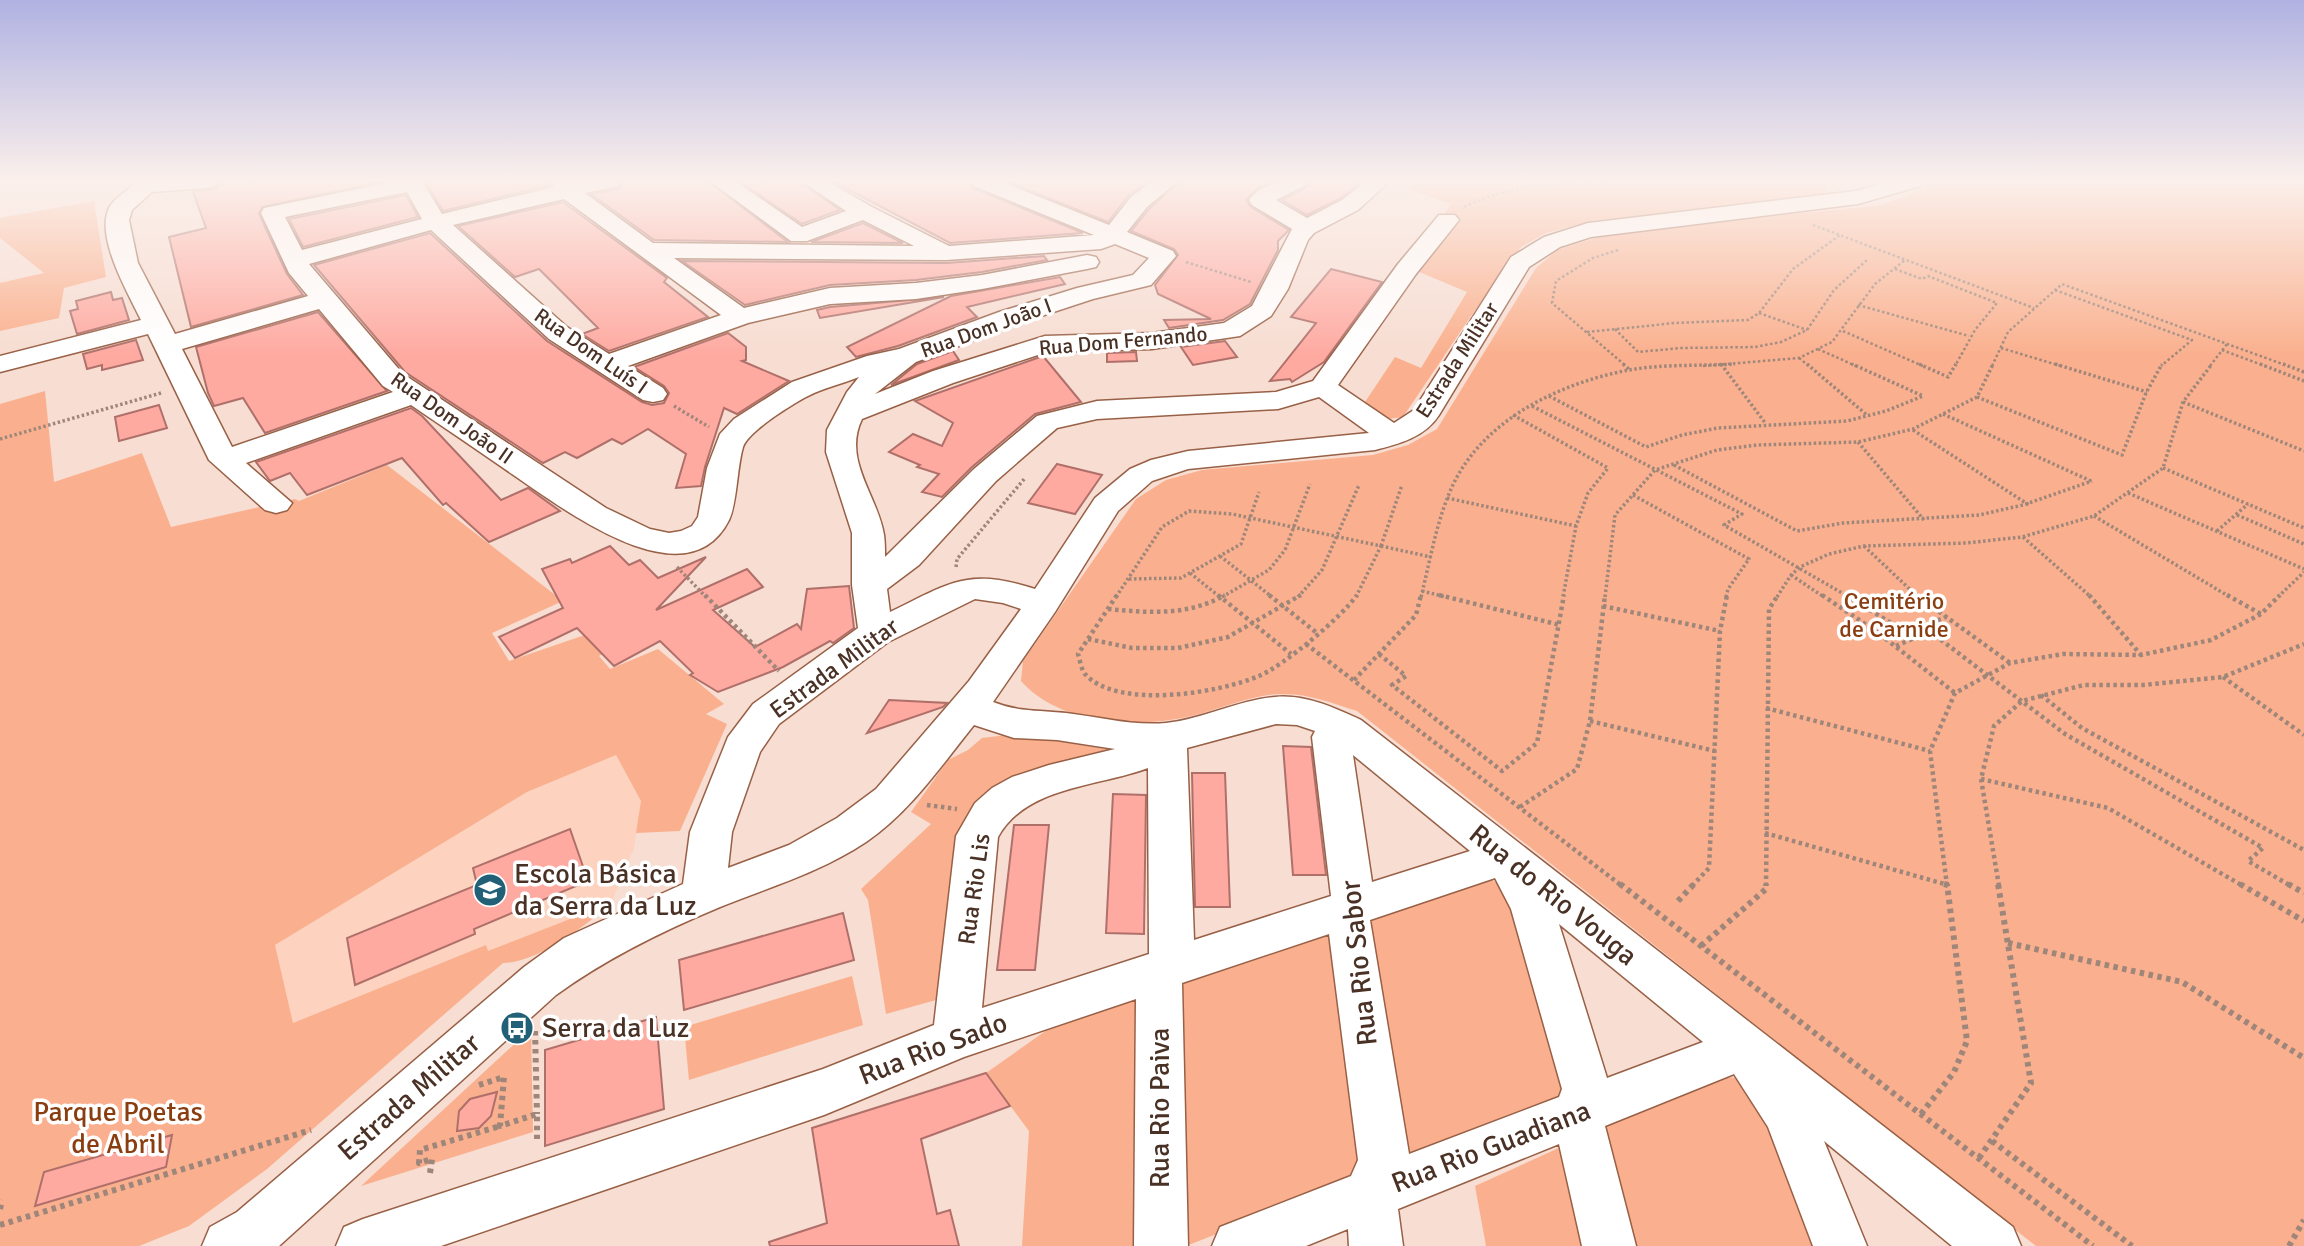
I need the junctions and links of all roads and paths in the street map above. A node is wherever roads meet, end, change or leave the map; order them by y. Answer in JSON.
{"nodes":[{"id":1,"x":121,"y":239,"type":"edge"},
{"id":2,"x":285,"y":239,"type":"edge"},
{"id":3,"x":372,"y":239,"type":"edge"},
{"id":4,"x":454,"y":239,"type":"edge"},
{"id":5,"x":633,"y":239,"type":"edge"},
{"id":6,"x":918,"y":239,"type":"edge"},
{"id":7,"x":1106,"y":239,"type":"edge"},
{"id":8,"x":1120,"y":239,"type":"edge"},
{"id":9,"x":1296,"y":239,"type":"edge"},
{"id":10,"x":1431,"y":239,"type":"edge"},
{"id":11,"x":1559,"y":239,"type":"edge"},
{"id":12,"x":1834,"y":239,"type":"edge"},
{"id":13,"x":1851,"y":239,"type":"edge"},
{"id":14,"x":1629,"y":247,"type":"dead end"},
{"id":15,"x":647,"y":250,"type":"junction"},
{"id":16,"x":946,"y":253,"type":"junction"},
{"id":17,"x":1156,"y":253,"type":"junction"},
{"id":18,"x":295,"y":260,"type":"junction"},
{"id":19,"x":1867,"y":260,"type":"dead end"},
{"id":20,"x":1905,"y":260,"type":"junction"},
{"id":21,"x":1894,"y":269,"type":"junction"},
{"id":22,"x":1275,"y":289,"type":"junction"},
{"id":23,"x":2055,"y":290,"type":"junction"},
{"id":24,"x":323,"y":300,"type":"junction"},
{"id":25,"x":1858,"y":304,"type":"junction"},
{"id":26,"x":2034,"y":309,"type":"junction"},
{"id":27,"x":1759,"y":313,"type":"junction"},
{"id":28,"x":740,"y":317,"type":"junction"},
{"id":29,"x":1615,"y":329,"type":"junction"},
{"id":30,"x":1807,"y":330,"type":"junction"},
{"id":31,"x":1843,"y":331,"type":"junction"},
{"id":32,"x":1586,"y":332,"type":"junction"},
{"id":33,"x":161,"y":334,"type":"junction"},
{"id":34,"x":1969,"y":336,"type":"junction"},
{"id":35,"x":2227,"y":344,"type":"junction"},
{"id":36,"x":1817,"y":348,"type":"junction"},
{"id":37,"x":2000,"y":348,"type":"junction"},
{"id":38,"x":2222,"y":350,"type":"junction"},
{"id":39,"x":906,"y":356,"type":"junction"},
{"id":40,"x":1799,"y":358,"type":"junction"},
{"id":41,"x":1721,"y":363,"type":"junction"},
{"id":42,"x":0,"y":364,"type":"edge"},
{"id":43,"x":606,"y":364,"type":"junction"},
{"id":44,"x":1631,"y":370,"type":"junction"},
{"id":45,"x":2304,"y":372,"type":"edge"},
{"id":46,"x":2304,"y":381,"type":"edge"},
{"id":47,"x":186,"y":385,"type":"junction"},
{"id":48,"x":1323,"y":387,"type":"junction"},
{"id":49,"x":2147,"y":392,"type":"junction"},
{"id":50,"x":653,"y":394,"type":"joint"},
{"id":51,"x":412,"y":395,"type":"junction"},
{"id":52,"x":1549,"y":396,"type":"junction"},
{"id":53,"x":1977,"y":397,"type":"junction"},
{"id":54,"x":2182,"y":402,"type":"junction"},
{"id":55,"x":1531,"y":405,"type":"junction"},
{"id":56,"x":849,"y":414,"type":"junction"},
{"id":57,"x":1942,"y":414,"type":"junction"},
{"id":58,"x":1513,"y":415,"type":"junction"},
{"id":59,"x":1868,"y":416,"type":"junction"},
{"id":60,"x":1767,"y":425,"type":"junction"},
{"id":61,"x":1913,"y":429,"type":"junction"},
{"id":62,"x":1393,"y":436,"type":"junction"},
{"id":63,"x":0,"y":439,"type":"edge"},
{"id":64,"x":730,"y":440,"type":"junction"},
{"id":65,"x":1858,"y":442,"type":"junction"},
{"id":66,"x":2304,"y":451,"type":"edge"},
{"id":67,"x":224,"y":460,"type":"junction"},
{"id":68,"x":1674,"y":464,"type":"junction"},
{"id":69,"x":2163,"y":468,"type":"junction"},
{"id":70,"x":1032,"y":470,"type":"dead end"},
{"id":71,"x":1655,"y":470,"type":"junction"},
{"id":72,"x":1310,"y":484,"type":"dead end"},
{"id":73,"x":1359,"y":485,"type":"dead end"},
{"id":74,"x":1402,"y":485,"type":"dead end"},
{"id":75,"x":1259,"y":492,"type":"dead end"},
{"id":76,"x":2128,"y":492,"type":"junction"},
{"id":77,"x":1633,"y":495,"type":"junction"},
{"id":78,"x":1447,"y":498,"type":"junction"},
{"id":79,"x":276,"y":503,"type":"dead end"},
{"id":80,"x":2248,"y":504,"type":"junction"},
{"id":81,"x":2029,"y":505,"type":"junction"},
{"id":82,"x":2237,"y":515,"type":"junction"},
{"id":83,"x":2094,"y":516,"type":"junction"},
{"id":84,"x":1250,"y":518,"type":"junction"},
{"id":85,"x":1924,"y":520,"type":"junction"},
{"id":86,"x":1576,"y":526,"type":"junction"},
{"id":87,"x":1293,"y":527,"type":"junction"},
{"id":88,"x":2304,"y":528,"type":"edge"},
{"id":89,"x":2217,"y":531,"type":"junction"},
{"id":90,"x":1338,"y":537,"type":"junction"},
{"id":91,"x":2022,"y":537,"type":"junction"},
{"id":92,"x":669,"y":543,"type":"junction"},
{"id":93,"x":2304,"y":544,"type":"edge"},
{"id":94,"x":1864,"y":546,"type":"junction"},
{"id":95,"x":1381,"y":547,"type":"junction"},
{"id":96,"x":1220,"y":556,"type":"junction"},
{"id":97,"x":1431,"y":557,"type":"junction"},
{"id":98,"x":1800,"y":567,"type":"junction"},
{"id":99,"x":2304,"y":571,"type":"edge"},
{"id":100,"x":1190,"y":573,"type":"junction"},
{"id":101,"x":1791,"y":575,"type":"junction"},
{"id":102,"x":1128,"y":579,"type":"junction"},
{"id":103,"x":1251,"y":580,"type":"junction"},
{"id":104,"x":869,"y":585,"type":"junction"},
{"id":105,"x":1422,"y":592,"type":"junction"},
{"id":106,"x":955,"y":594,"type":"junction"},
{"id":107,"x":1221,"y":598,"type":"junction"},
{"id":108,"x":1043,"y":604,"type":"junction"},
{"id":109,"x":1283,"y":606,"type":"junction"},
{"id":110,"x":1604,"y":606,"type":"junction"},
{"id":111,"x":1108,"y":609,"type":"junction"},
{"id":112,"x":2261,"y":614,"type":"junction"},
{"id":113,"x":1945,"y":617,"type":"junction"},
{"id":114,"x":1252,"y":623,"type":"junction"},
{"id":115,"x":1560,"y":625,"type":"junction"},
{"id":116,"x":1923,"y":626,"type":"junction"},
{"id":117,"x":1720,"y":631,"type":"junction"},
{"id":118,"x":876,"y":633,"type":"junction"},
{"id":119,"x":1317,"y":633,"type":"junction"},
{"id":120,"x":1907,"y":633,"type":"junction"},
{"id":121,"x":1088,"y":639,"type":"junction"},
{"id":122,"x":1306,"y":644,"type":"junction"},
{"id":123,"x":2304,"y":644,"type":"edge"},
{"id":124,"x":1896,"y":646,"type":"junction"},
{"id":125,"x":1291,"y":654,"type":"junction"},
{"id":126,"x":1379,"y":654,"type":"junction"},
{"id":127,"x":2141,"y":655,"type":"junction"},
{"id":128,"x":2010,"y":663,"type":"junction"},
{"id":129,"x":1988,"y":675,"type":"junction"},
{"id":130,"x":2222,"y":677,"type":"junction"},
{"id":131,"x":1354,"y":680,"type":"junction"},
{"id":132,"x":797,"y":689,"type":"junction"},
{"id":133,"x":1955,"y":693,"type":"junction"},
{"id":134,"x":2041,"y":695,"type":"junction"},
{"id":135,"x":976,"y":699,"type":"junction"},
{"id":136,"x":2022,"y":701,"type":"junction"},
{"id":137,"x":1766,"y":708,"type":"junction"},
{"id":138,"x":1590,"y":721,"type":"junction"},
{"id":139,"x":1348,"y":730,"type":"junction"},
{"id":140,"x":2304,"y":735,"type":"edge"},
{"id":141,"x":1167,"y":737,"type":"junction"},
{"id":142,"x":1715,"y":751,"type":"junction"},
{"id":143,"x":1930,"y":751,"type":"junction"},
{"id":144,"x":1981,"y":779,"type":"junction"},
{"id":145,"x":890,"y":800,"type":"junction"},
{"id":146,"x":1520,"y":807,"type":"junction"},
{"id":147,"x":989,"y":813,"type":"junction"},
{"id":148,"x":1765,"y":834,"type":"junction"},
{"id":149,"x":2304,"y":850,"type":"edge"},
{"id":150,"x":1506,"y":857,"type":"junction"},
{"id":151,"x":1948,"y":885,"type":"junction"},
{"id":152,"x":2304,"y":893,"type":"edge"},
{"id":153,"x":703,"y":895,"type":"junction"},
{"id":154,"x":1678,"y":901,"type":"dead end"},
{"id":155,"x":1347,"y":909,"type":"junction"},
{"id":156,"x":2304,"y":921,"type":"edge"},
{"id":157,"x":2008,"y":943,"type":"junction"},
{"id":158,"x":1701,"y":946,"type":"junction"},
{"id":159,"x":1166,"y":969,"type":"junction"},
{"id":160,"x":535,"y":1026,"type":"dead end"},
{"id":161,"x":956,"y":1038,"type":"junction"},
{"id":162,"x":1744,"y":1048,"type":"junction"},
{"id":163,"x":2304,"y":1058,"type":"edge"},
{"id":164,"x":465,"y":1090,"type":"dead end"},
{"id":165,"x":537,"y":1114,"type":"junction"},
{"id":166,"x":1577,"y":1114,"type":"junction"},
{"id":167,"x":1921,"y":1114,"type":"junction"},
{"id":168,"x":500,"y":1126,"type":"junction"},
{"id":169,"x":537,"y":1139,"type":"dead end"},
{"id":170,"x":1992,"y":1141,"type":"junction"},
{"id":171,"x":350,"y":1149,"type":"junction"},
{"id":172,"x":1979,"y":1158,"type":"junction"},
{"id":173,"x":430,"y":1173,"type":"dead end"},
{"id":174,"x":1370,"y":1194,"type":"junction"},
{"id":175,"x":2,"y":1200,"type":"dead end"},
{"id":176,"x":0,"y":1209,"type":"edge"},
{"id":177,"x":2304,"y":1220,"type":"edge"},
{"id":178,"x":0,"y":1225,"type":"edge"},
{"id":179,"x":248,"y":1241,"type":"edge"},
{"id":180,"x":363,"y":1246,"type":"edge"},
{"id":181,"x":1161,"y":1246,"type":"edge"},
{"id":182,"x":1239,"y":1246,"type":"edge"},
{"id":183,"x":1376,"y":1246,"type":"edge"},
{"id":184,"x":1609,"y":1246,"type":"edge"},
{"id":185,"x":1840,"y":1246,"type":"edge"},
{"id":186,"x":1994,"y":1246,"type":"edge"},
{"id":187,"x":2093,"y":1246,"type":"edge"},
{"id":188,"x":2132,"y":1246,"type":"edge"},
{"id":189,"x":2289,"y":1246,"type":"edge"}],
"edges":[{"from":1,"to":33,"type":"street"},
{"from":2,"to":18,"type":"street","name":"Rua Dom João II"},
{"from":3,"to":18,"type":"street"},
{"from":4,"to":43,"type":"street","name":"Rua Dom Luís I"},
{"from":5,"to":15,"type":"street"},
{"from":6,"to":16,"type":"street"},
{"from":7,"to":16,"type":"street"},
{"from":8,"to":17,"type":"street"},
{"from":9,"to":22,"type":"street","name":"Rua Dom Fernando"},
{"from":10,"to":48,"type":"street"},
{"from":11,"to":62,"type":"street","name":"Estrada Militar"},
{"from":12,"to":27,"type":"path"},
{"from":13,"to":20,"type":"path"},
{"from":14,"to":32,"type":"path"},
{"from":15,"to":16,"type":"street"},
{"from":15,"to":28,"type":"street"},
{"from":17,"to":22,"type":"path"},
{"from":17,"to":28,"type":"street"},
{"from":17,"to":39,"type":"street","name":"Rua Dom João I"},
{"from":18,"to":24,"type":"street","name":"Rua Dom João II"},
{"from":19,"to":30,"type":"path"},
{"from":20,"to":21,"type":"path"},
{"from":20,"to":26,"type":"path"},
{"from":21,"to":25,"type":"path"},
{"from":21,"to":34,"type":"path"},
{"from":22,"to":56,"type":"street","name":"Rua Dom Fernando"},
{"from":23,"to":26,"type":"path"},
{"from":23,"to":35,"type":"path"},
{"from":23,"to":49,"type":"path"},
{"from":24,"to":33,"type":"street"},
{"from":24,"to":51,"type":"street","name":"Rua Dom João II"},
{"from":25,"to":31,"type":"path"},
{"from":25,"to":34,"type":"path"},
{"from":26,"to":37,"type":"path"},
{"from":27,"to":29,"type":"path"},
{"from":27,"to":30,"type":"path"},
{"from":28,"to":43,"type":"street"},
{"from":29,"to":30,"type":"path"},
{"from":29,"to":32,"type":"path"},
{"from":31,"to":34,"type":"path"},
{"from":31,"to":36,"type":"path"},
{"from":32,"to":44,"type":"path"},
{"from":33,"to":42,"type":"street"},
{"from":33,"to":47,"type":"street"},
{"from":35,"to":38,"type":"path"},
{"from":35,"to":45,"type":"path"},
{"from":36,"to":40,"type":"path"},
{"from":36,"to":59,"type":"path"},
{"from":37,"to":49,"type":"path"},
{"from":37,"to":53,"type":"path"},
{"from":38,"to":46,"type":"path"},
{"from":38,"to":54,"type":"path"},
{"from":39,"to":56,"type":"street","name":"Rua Dom João I"},
{"from":39,"to":64,"type":"street"},
{"from":40,"to":41,"type":"path"},
{"from":40,"to":59,"type":"path"},
{"from":41,"to":44,"type":"path"},
{"from":41,"to":60,"type":"path"},
{"from":43,"to":50,"type":"street","name":"Rua Dom Luís I"},
{"from":44,"to":52,"type":"path"},
{"from":47,"to":63,"type":"path"},
{"from":47,"to":67,"type":"street"},
{"from":48,"to":62,"type":"street"},
{"from":48,"to":104,"type":"street"},
{"from":49,"to":53,"type":"path"},
{"from":50,"to":64,"type":"path","name":"Rua Dom Luís I"},
{"from":51,"to":67,"type":"street"},
{"from":51,"to":92,"type":"street","name":"Rua Dom João II"},
{"from":52,"to":55,"type":"path"},
{"from":52,"to":60,"type":"path"},
{"from":53,"to":57,"type":"path"},
{"from":54,"to":66,"type":"path"},
{"from":54,"to":69,"type":"path"},
{"from":55,"to":58,"type":"path"},
{"from":55,"to":71,"type":"path"},
{"from":56,"to":104,"type":"street","name":"Rua Dom João I"},
{"from":57,"to":61,"type":"path"},
{"from":57,"to":81,"type":"path"},
{"from":58,"to":78,"type":"path"},
{"from":58,"to":86,"type":"path"},
{"from":59,"to":60,"type":"path"},
{"from":61,"to":65,"type":"path"},
{"from":61,"to":81,"type":"path"},
{"from":62,"to":108,"type":"street","name":"Estrada Militar"},
{"from":64,"to":92,"type":"street"},
{"from":65,"to":68,"type":"path"},
{"from":65,"to":85,"type":"path"},
{"from":67,"to":79,"type":"street"},
{"from":68,"to":71,"type":"path"},
{"from":68,"to":85,"type":"path"},
{"from":69,"to":76,"type":"path"},
{"from":69,"to":80,"type":"path"},
{"from":70,"to":106,"type":"path"},
{"from":71,"to":77,"type":"path"},
{"from":71,"to":98,"type":"path"},
{"from":72,"to":87,"type":"path"},
{"from":73,"to":90,"type":"path"},
{"from":74,"to":95,"type":"path"},
{"from":75,"to":84,"type":"path"},
{"from":76,"to":83,"type":"path"},
{"from":76,"to":89,"type":"path"},
{"from":77,"to":110,"type":"path"},
{"from":77,"to":117,"type":"path"},
{"from":78,"to":86,"type":"path"},
{"from":78,"to":97,"type":"path"},
{"from":80,"to":82,"type":"path"},
{"from":80,"to":88,"type":"path"},
{"from":81,"to":85,"type":"path"},
{"from":82,"to":89,"type":"path"},
{"from":82,"to":93,"type":"path"},
{"from":83,"to":91,"type":"path"},
{"from":83,"to":112,"type":"path"},
{"from":84,"to":87,"type":"path"},
{"from":84,"to":96,"type":"path"},
{"from":84,"to":102,"type":"path"},
{"from":86,"to":115,"type":"path"},
{"from":87,"to":90,"type":"path"},
{"from":87,"to":103,"type":"path"},
{"from":89,"to":99,"type":"path"},
{"from":90,"to":95,"type":"path"},
{"from":90,"to":109,"type":"path"},
{"from":91,"to":94,"type":"path"},
{"from":91,"to":127,"type":"path"},
{"from":92,"to":132,"type":"path"},
{"from":94,"to":98,"type":"path"},
{"from":94,"to":113,"type":"path"},
{"from":95,"to":97,"type":"path"},
{"from":95,"to":119,"type":"path"},
{"from":96,"to":100,"type":"path"},
{"from":96,"to":103,"type":"path"},
{"from":97,"to":105,"type":"path"},
{"from":98,"to":101,"type":"path"},
{"from":98,"to":120,"type":"path"},
{"from":99,"to":112,"type":"path"},
{"from":100,"to":102,"type":"path"},
{"from":100,"to":107,"type":"path"},
{"from":101,"to":124,"type":"path"},
{"from":101,"to":137,"type":"path"},
{"from":102,"to":111,"type":"path"},
{"from":103,"to":107,"type":"path"},
{"from":103,"to":109,"type":"path"},
{"from":104,"to":118,"type":"street","name":"Rua Dom João I"},
{"from":105,"to":115,"type":"path"},
{"from":105,"to":126,"type":"path"},
{"from":106,"to":108,"type":"street","name":"Estrada Militar"},
{"from":106,"to":118,"type":"street","name":"Estrada Militar"},
{"from":107,"to":111,"type":"path"},
{"from":107,"to":114,"type":"path"},
{"from":108,"to":135,"type":"street","name":"Estrada Militar"},
{"from":109,"to":114,"type":"path"},
{"from":109,"to":119,"type":"path"},
{"from":110,"to":117,"type":"path"},
{"from":110,"to":138,"type":"path"},
{"from":111,"to":121,"type":"path"},
{"from":112,"to":127,"type":"path"},
{"from":113,"to":116,"type":"path"},
{"from":113,"to":128,"type":"path"},
{"from":114,"to":121,"type":"path"},
{"from":114,"to":125,"type":"path"},
{"from":115,"to":126,"type":"path"},
{"from":116,"to":120,"type":"path"},
{"from":116,"to":129,"type":"path"},
{"from":117,"to":142,"type":"path"},
{"from":118,"to":132,"type":"street","name":"Estrada Militar"},
{"from":119,"to":122,"type":"path"},
{"from":120,"to":124,"type":"path"},
{"from":121,"to":125,"type":"path"},
{"from":122,"to":125,"type":"path"},
{"from":122,"to":131,"type":"path"},
{"from":123,"to":130,"type":"path"},
{"from":124,"to":133,"type":"path"},
{"from":126,"to":131,"type":"path"},
{"from":127,"to":128,"type":"path"},
{"from":128,"to":129,"type":"path"},
{"from":129,"to":133,"type":"path"},
{"from":129,"to":136,"type":"path"},
{"from":130,"to":134,"type":"path"},
{"from":130,"to":140,"type":"path"},
{"from":131,"to":146,"type":"path"},
{"from":132,"to":153,"type":"street","name":"Estrada Militar"},
{"from":133,"to":143,"type":"path"},
{"from":134,"to":136,"type":"path"},
{"from":134,"to":149,"type":"path"},
{"from":135,"to":141,"type":"street","name":"Rua do Rio Vouga"},
{"from":135,"to":145,"type":"street","name":"Estrada Militar"},
{"from":136,"to":144,"type":"path"},
{"from":136,"to":152,"type":"path"},
{"from":137,"to":143,"type":"path"},
{"from":137,"to":148,"type":"path"},
{"from":138,"to":142,"type":"path"},
{"from":138,"to":146,"type":"path"},
{"from":139,"to":141,"type":"street","name":"Rua do Rio Vouga"},
{"from":139,"to":150,"type":"street","name":"Rua do Rio Vouga"},
{"from":139,"to":155,"type":"street","name":"Rua Rio Sabor"},
{"from":141,"to":147,"type":"street","name":"Rua Rio Lis"},
{"from":141,"to":159,"type":"street","name":"Rua Rio Paiva"},
{"from":142,"to":154,"type":"path"},
{"from":143,"to":151,"type":"path"},
{"from":144,"to":156,"type":"path"},
{"from":144,"to":157,"type":"path"},
{"from":145,"to":147,"type":"path"},
{"from":145,"to":153,"type":"street","name":"Estrada Militar"},
{"from":146,"to":158,"type":"path"},
{"from":147,"to":161,"type":"street","name":"Rua Rio Lis"},
{"from":148,"to":151,"type":"path"},
{"from":148,"to":158,"type":"path"},
{"from":150,"to":155,"type":"street","name":"Rua Rio Sado"},
{"from":150,"to":162,"type":"street","name":"Rua do Rio Vouga"},
{"from":150,"to":166,"type":"street"},
{"from":151,"to":167,"type":"path"},
{"from":153,"to":171,"type":"street","name":"Estrada Militar"},
{"from":155,"to":159,"type":"street","name":"Rua Rio Sado"},
{"from":155,"to":174,"type":"street","name":"Rua Rio Sabor"},
{"from":157,"to":163,"type":"path"},
{"from":157,"to":170,"type":"path"},
{"from":158,"to":167,"type":"path"},
{"from":159,"to":161,"type":"street","name":"Rua Rio Sado"},
{"from":159,"to":181,"type":"street","name":"Rua Rio Paiva"},
{"from":160,"to":165,"type":"path"},
{"from":161,"to":180,"type":"street","name":"Rua Rio Sado"},
{"from":162,"to":166,"type":"street","name":"Rua Rio Guadiana"},
{"from":162,"to":185,"type":"street"},
{"from":162,"to":186,"type":"street","name":"Rua do Rio Vouga"},
{"from":164,"to":168,"type":"path"},
{"from":165,"to":168,"type":"path"},
{"from":165,"to":169,"type":"path"},
{"from":166,"to":174,"type":"street","name":"Rua Rio Guadiana"},
{"from":166,"to":184,"type":"street"},
{"from":167,"to":172,"type":"path"},
{"from":168,"to":173,"type":"path"},
{"from":170,"to":172,"type":"path"},
{"from":170,"to":188,"type":"path"},
{"from":171,"to":178,"type":"path"},
{"from":171,"to":179,"type":"street","name":"Estrada Militar"},
{"from":172,"to":187,"type":"path"},
{"from":174,"to":182,"type":"street","name":"Rua Rio Guadiana"},
{"from":174,"to":183,"type":"street","name":"Rua Rio Sabor"},
{"from":175,"to":176,"type":"path"},
{"from":177,"to":189,"type":"path"}]}
